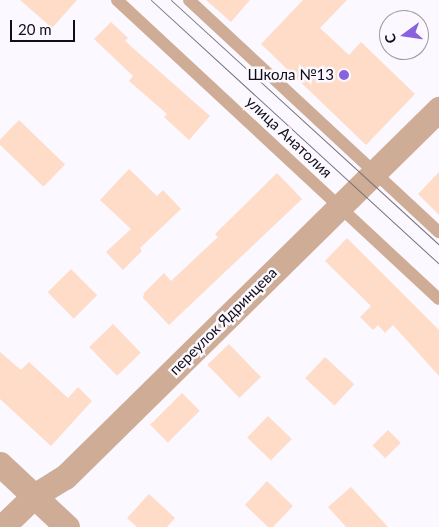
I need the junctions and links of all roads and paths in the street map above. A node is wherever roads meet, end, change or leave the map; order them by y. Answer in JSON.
{"nodes":[{"id":1,"x":117,"y":0,"type":"edge"},
{"id":2,"x":189,"y":0,"type":"edge"},
{"id":3,"x":439,"y":109,"type":"edge"},
{"id":4,"x":375,"y":171,"type":"junction"},
{"id":5,"x":340,"y":206,"type":"junction"},
{"id":6,"x":439,"y":232,"type":"edge"},
{"id":7,"x":439,"y":299,"type":"edge"},
{"id":8,"x":0,"y":464,"type":"edge"},
{"id":9,"x":34,"y":496,"type":"junction"},
{"id":10,"x":2,"y":527,"type":"edge"},
{"id":11,"x":67,"y":527,"type":"edge"}],
"edges":[{"from":1,"to":5,"type":"lane","name":"улица Анатолия"},
{"from":2,"to":4,"type":"lane"},
{"from":3,"to":4,"type":"street","name":"переулок Ядринцева"},
{"from":4,"to":5,"type":"street","name":"переулок Ядринцева"},
{"from":4,"to":6,"type":"lane"},
{"from":5,"to":7,"type":"lane","name":"улица Анатолия"},
{"from":5,"to":9,"type":"street","name":"переулок Ядринцева"},
{"from":8,"to":9,"type":"street"},
{"from":9,"to":10,"type":"street","name":"переулок Ядринцева"},
{"from":9,"to":11,"type":"street"}]}
